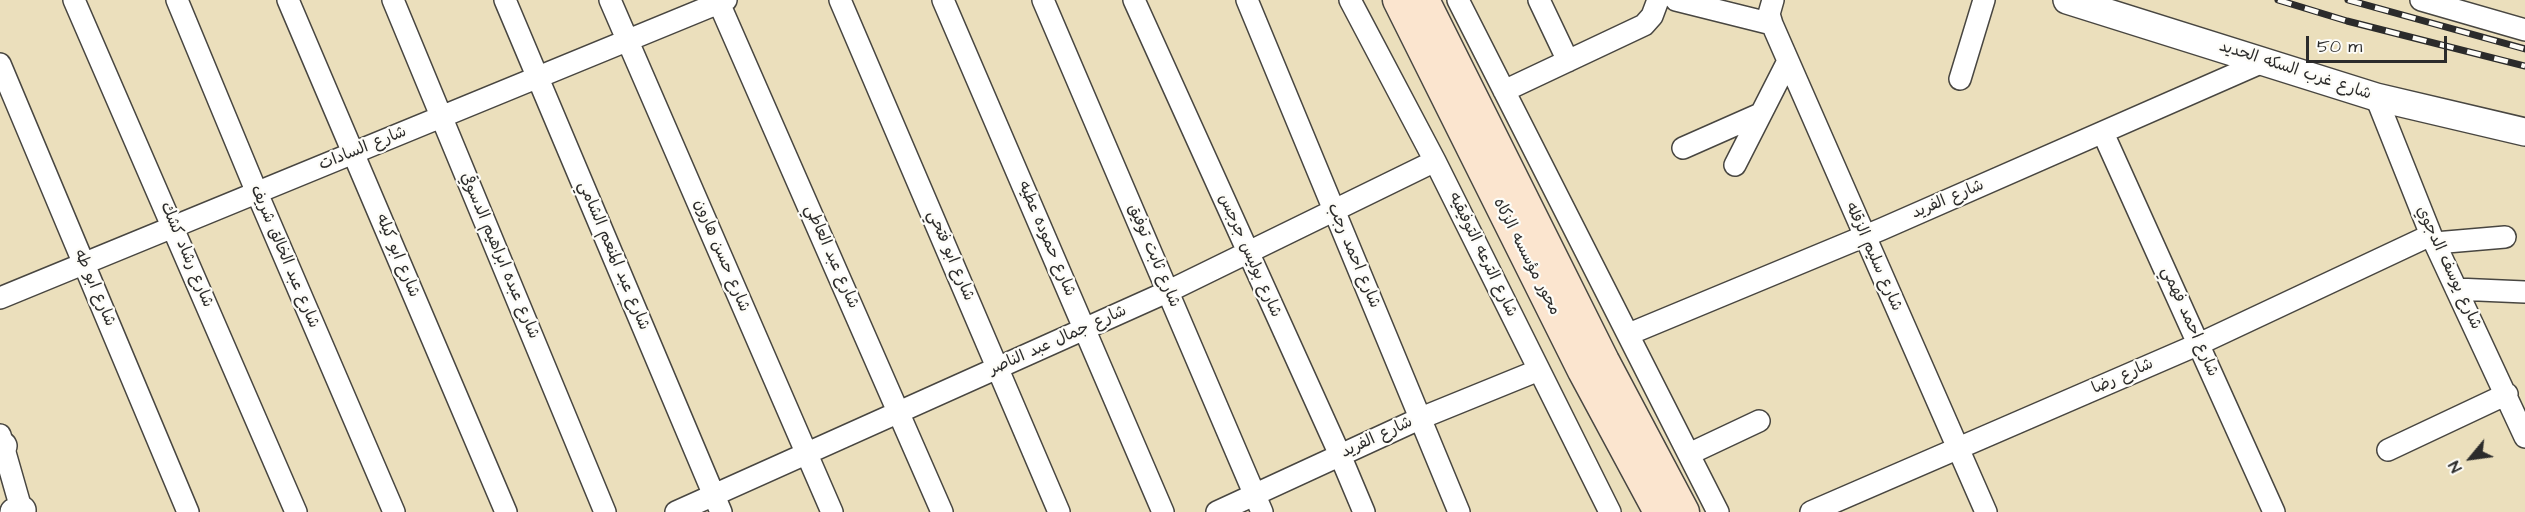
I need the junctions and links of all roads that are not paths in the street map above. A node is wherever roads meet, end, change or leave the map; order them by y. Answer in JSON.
{"nodes":[{"id":1,"x":74,"y":0,"type":"edge"},
{"id":2,"x":177,"y":0,"type":"edge"},
{"id":3,"x":288,"y":0,"type":"edge"},
{"id":4,"x":393,"y":0,"type":"edge"},
{"id":5,"x":505,"y":0,"type":"edge"},
{"id":6,"x":610,"y":0,"type":"edge"},
{"id":7,"x":840,"y":0,"type":"edge"},
{"id":8,"x":943,"y":0,"type":"edge"},
{"id":9,"x":1043,"y":0,"type":"edge"},
{"id":10,"x":1134,"y":0,"type":"edge"},
{"id":11,"x":1247,"y":0,"type":"edge"},
{"id":12,"x":1350,"y":0,"type":"edge"},
{"id":13,"x":1398,"y":0,"type":"edge"},
{"id":14,"x":1424,"y":0,"type":"edge"},
{"id":15,"x":1458,"y":0,"type":"edge"},
{"id":16,"x":1539,"y":0,"type":"edge"},
{"id":17,"x":1658,"y":0,"type":"edge"},
{"id":18,"x":1676,"y":0,"type":"edge"},
{"id":19,"x":1773,"y":0,"type":"edge"},
{"id":20,"x":1984,"y":0,"type":"edge"},
{"id":21,"x":2067,"y":0,"type":"edge"},
{"id":22,"x":2421,"y":0,"type":"edge"},
{"id":23,"x":723,"y":1,"type":"edge"},
{"id":24,"x":2488,"y":10,"type":"edge"},
{"id":25,"x":1772,"y":24,"type":"junction"},
{"id":26,"x":2525,"y":30,"type":"edge"},
{"id":27,"x":628,"y":40,"type":"junction"},
{"id":28,"x":1568,"y":61,"type":"junction"},
{"id":29,"x":1788,"y":61,"type":"junction"},
{"id":30,"x":2265,"y":61,"type":"junction"},
{"id":31,"x":0,"y":64,"type":"edge"},
{"id":32,"x":538,"y":77,"type":"junction"},
{"id":33,"x":1960,"y":80,"type":"dead end"},
{"id":34,"x":1504,"y":91,"type":"junction"},
{"id":35,"x":2376,"y":97,"type":"junction"},
{"id":36,"x":1760,"y":114,"type":"junction"},
{"id":37,"x":441,"y":117,"type":"junction"},
{"id":38,"x":2525,"y":132,"type":"edge"},
{"id":39,"x":2103,"y":133,"type":"junction"},
{"id":40,"x":1683,"y":148,"type":"dead end"},
{"id":41,"x":353,"y":153,"type":"junction"},
{"id":42,"x":1435,"y":161,"type":"junction"},
{"id":43,"x":1735,"y":165,"type":"dead end"},
{"id":44,"x":257,"y":193,"type":"junction"},
{"id":45,"x":1334,"y":211,"type":"junction"},
{"id":46,"x":174,"y":227,"type":"junction"},
{"id":47,"x":1864,"y":236,"type":"junction"},
{"id":48,"x":2505,"y":237,"type":"dead end"},
{"id":49,"x":2433,"y":239,"type":"junction"},
{"id":50,"x":1248,"y":253,"type":"junction"},
{"id":51,"x":84,"y":264,"type":"junction"},
{"id":52,"x":2457,"y":289,"type":"junction"},
{"id":53,"x":1168,"y":291,"type":"junction"},
{"id":54,"x":2525,"y":292,"type":"edge"},
{"id":55,"x":0,"y":298,"type":"edge"},
{"id":56,"x":1085,"y":329,"type":"junction"},
{"id":57,"x":1629,"y":334,"type":"junction"},
{"id":58,"x":2199,"y":344,"type":"junction"},
{"id":59,"x":998,"y":368,"type":"junction"},
{"id":60,"x":1539,"y":370,"type":"junction"},
{"id":61,"x":2507,"y":394,"type":"junction"},
{"id":62,"x":899,"y":413,"type":"junction"},
{"id":63,"x":1421,"y":418,"type":"junction"},
{"id":64,"x":1759,"y":421,"type":"dead end"},
{"id":65,"x":2525,"y":437,"type":"edge"},
{"id":66,"x":1,"y":443,"type":"edge"},
{"id":67,"x":1958,"y":448,"type":"junction"},
{"id":68,"x":2388,"y":450,"type":"dead end"},
{"id":69,"x":807,"y":454,"type":"junction"},
{"id":70,"x":1689,"y":454,"type":"junction"},
{"id":71,"x":1340,"y":455,"type":"junction"},
{"id":72,"x":1259,"y":503,"type":"edge"},
{"id":73,"x":717,"y":504,"type":"edge"},
{"id":74,"x":20,"y":511,"type":"edge"},
{"id":75,"x":188,"y":512,"type":"edge"},
{"id":76,"x":296,"y":512,"type":"edge"},
{"id":77,"x":394,"y":512,"type":"edge"},
{"id":78,"x":506,"y":512,"type":"edge"},
{"id":79,"x":605,"y":512,"type":"edge"},
{"id":80,"x":676,"y":512,"type":"edge"},
{"id":81,"x":832,"y":512,"type":"edge"},
{"id":82,"x":942,"y":512,"type":"edge"},
{"id":83,"x":1059,"y":512,"type":"edge"},
{"id":84,"x":1163,"y":512,"type":"edge"},
{"id":85,"x":1217,"y":512,"type":"edge"},
{"id":86,"x":1364,"y":512,"type":"edge"},
{"id":87,"x":1459,"y":512,"type":"edge"},
{"id":88,"x":1610,"y":512,"type":"edge"},
{"id":89,"x":1659,"y":512,"type":"edge"},
{"id":90,"x":1684,"y":512,"type":"edge"},
{"id":91,"x":1718,"y":512,"type":"edge"},
{"id":92,"x":1812,"y":512,"type":"edge"},
{"id":93,"x":1986,"y":512,"type":"edge"},
{"id":94,"x":2274,"y":512,"type":"edge"}],
"edges":[{"from":1,"to":46,"type":"street","name":"شارع رشاد كشك"},
{"from":2,"to":44,"type":"street","name":"شارع عبد الخالق شريف"},
{"from":3,"to":41,"type":"street","name":"شارع ابو كيله"},
{"from":4,"to":37,"type":"street","name":"شارع عبده ابراهيم الدسوقي"},
{"from":5,"to":32,"type":"street","name":"شارع عبد المنعم الشامي"},
{"from":6,"to":27,"type":"street","name":"شارع حسن هارون"},
{"from":7,"to":59,"type":"street","name":"شارع ابو فتحي"},
{"from":8,"to":56,"type":"street","name":"شارع حموده عطيه"},
{"from":9,"to":53,"type":"street","name":"شارع ثابت توفيق"},
{"from":10,"to":50,"type":"street","name":"شارع بوليس جرجس"},
{"from":11,"to":45,"type":"street","name":"شارع احمد رجب"},
{"from":12,"to":42,"type":"street","name":"شارع الترعه التوفيقيه"},
{"from":13,"to":89,"type":"main road","name":"محور مؤسسه الزكاه"},
{"from":14,"to":90,"type":"main road","name":"محور مؤسسه الزكاه"},
{"from":15,"to":34,"type":"street"},
{"from":16,"to":28,"type":"street"},
{"from":17,"to":28,"type":"street"},
{"from":18,"to":25,"type":"street"},
{"from":19,"to":25,"type":"street","name":"شارع سليم الزقله"},
{"from":20,"to":33,"type":"street"},
{"from":21,"to":30,"type":"street","name":"شارع غرب السكه الحديد"},
{"from":22,"to":24,"type":"street"},
{"from":23,"to":27,"type":"street","name":"شارع السادات"},
{"from":23,"to":62,"type":"street","name":"شارع عبد العاطي"},
{"from":24,"to":26,"type":"street"},
{"from":25,"to":29,"type":"street","name":"شارع سليم الزقله"},
{"from":27,"to":32,"type":"street","name":"شارع السادات"},
{"from":27,"to":69,"type":"street","name":"شارع حسن هارون"},
{"from":28,"to":34,"type":"street"},
{"from":29,"to":36,"type":"street"},
{"from":29,"to":47,"type":"street","name":"شارع سليم الزقله"},
{"from":30,"to":35,"type":"street","name":"شارع غرب السكه الحديد"},
{"from":30,"to":39,"type":"street","name":"شارع الفريد"},
{"from":31,"to":51,"type":"street","name":"شارع ابو طه"},
{"from":32,"to":37,"type":"street","name":"شارع السادات"},
{"from":32,"to":73,"type":"street","name":"شارع عبد المنعم الشامي"},
{"from":34,"to":57,"type":"street"},
{"from":35,"to":38,"type":"street","name":"شارع غرب السكه الحديد"},
{"from":35,"to":49,"type":"street","name":"شارع يوسف الدجوي"},
{"from":36,"to":40,"type":"street"},
{"from":36,"to":43,"type":"street"},
{"from":37,"to":41,"type":"street","name":"شارع السادات"},
{"from":37,"to":79,"type":"street","name":"شارع عبده ابراهيم الدسوقي"},
{"from":39,"to":47,"type":"street","name":"شارع الفريد"},
{"from":39,"to":58,"type":"street","name":"شارع احمد فهمي"},
{"from":41,"to":44,"type":"street","name":"شارع السادات"},
{"from":41,"to":78,"type":"street","name":"شارع ابو كيله"},
{"from":42,"to":45,"type":"street","name":"شارع جمال عبد الناصر"},
{"from":42,"to":60,"type":"street","name":"شارع الترعه التوفيقيه"},
{"from":44,"to":46,"type":"street","name":"شارع السادات"},
{"from":44,"to":77,"type":"street","name":"شارع عبد الخالق شريف"},
{"from":45,"to":50,"type":"street","name":"شارع جمال عبد الناصر"},
{"from":45,"to":63,"type":"street","name":"شارع احمد رجب"},
{"from":46,"to":51,"type":"street","name":"شارع السادات"},
{"from":46,"to":76,"type":"street","name":"شارع رشاد كشك"},
{"from":47,"to":57,"type":"street","name":"شارع الفريد"},
{"from":47,"to":67,"type":"street","name":"شارع سليم الزقله"},
{"from":48,"to":49,"type":"street"},
{"from":49,"to":52,"type":"street","name":"شارع يوسف الدجوي"},
{"from":49,"to":58,"type":"street","name":"شارع رضا"},
{"from":50,"to":53,"type":"street","name":"شارع جمال عبد الناصر"},
{"from":50,"to":71,"type":"street","name":"شارع بوليس جرجس"},
{"from":51,"to":55,"type":"street","name":"شارع السادات"},
{"from":51,"to":75,"type":"street","name":"شارع ابو طه"},
{"from":52,"to":54,"type":"street"},
{"from":52,"to":61,"type":"street","name":"شارع يوسف الدجوي"},
{"from":53,"to":56,"type":"street","name":"شارع جمال عبد الناصر"},
{"from":53,"to":72,"type":"street","name":"شارع ثابت توفيق"},
{"from":56,"to":59,"type":"street","name":"شارع جمال عبد الناصر"},
{"from":56,"to":84,"type":"street","name":"شارع حموده عطيه"},
{"from":57,"to":70,"type":"street"},
{"from":58,"to":67,"type":"street","name":"شارع رضا"},
{"from":58,"to":94,"type":"street","name":"شارع احمد فهمي"},
{"from":59,"to":62,"type":"street","name":"شارع جمال عبد الناصر"},
{"from":59,"to":83,"type":"street","name":"شارع ابو فتحي"},
{"from":60,"to":63,"type":"street","name":"شارع الفريد"},
{"from":60,"to":88,"type":"street","name":"شارع الترعه التوفيقيه"},
{"from":61,"to":65,"type":"street","name":"شارع يوسف الدجوي"},
{"from":61,"to":68,"type":"street"},
{"from":62,"to":69,"type":"street","name":"شارع جمال عبد الناصر"},
{"from":62,"to":82,"type":"street","name":"شارع عبد العاطي"},
{"from":63,"to":71,"type":"street","name":"شارع الفريد"},
{"from":63,"to":87,"type":"street","name":"شارع احمد رجب"},
{"from":64,"to":70,"type":"street"},
{"from":66,"to":74,"type":"street"},
{"from":67,"to":92,"type":"street","name":"شارع رضا"},
{"from":67,"to":93,"type":"street","name":"شارع سليم الزقله"},
{"from":69,"to":73,"type":"street","name":"شارع جمال عبد الناصر"},
{"from":69,"to":81,"type":"street","name":"شارع حسن هارون"},
{"from":70,"to":91,"type":"street"},
{"from":71,"to":72,"type":"street","name":"شارع الفريد"},
{"from":71,"to":86,"type":"street","name":"شارع بوليس جرجس"},
{"from":72,"to":85,"type":"street","name":"شارع الفريد"},
{"from":73,"to":80,"type":"street","name":"شارع جمال عبد الناصر"}]}
